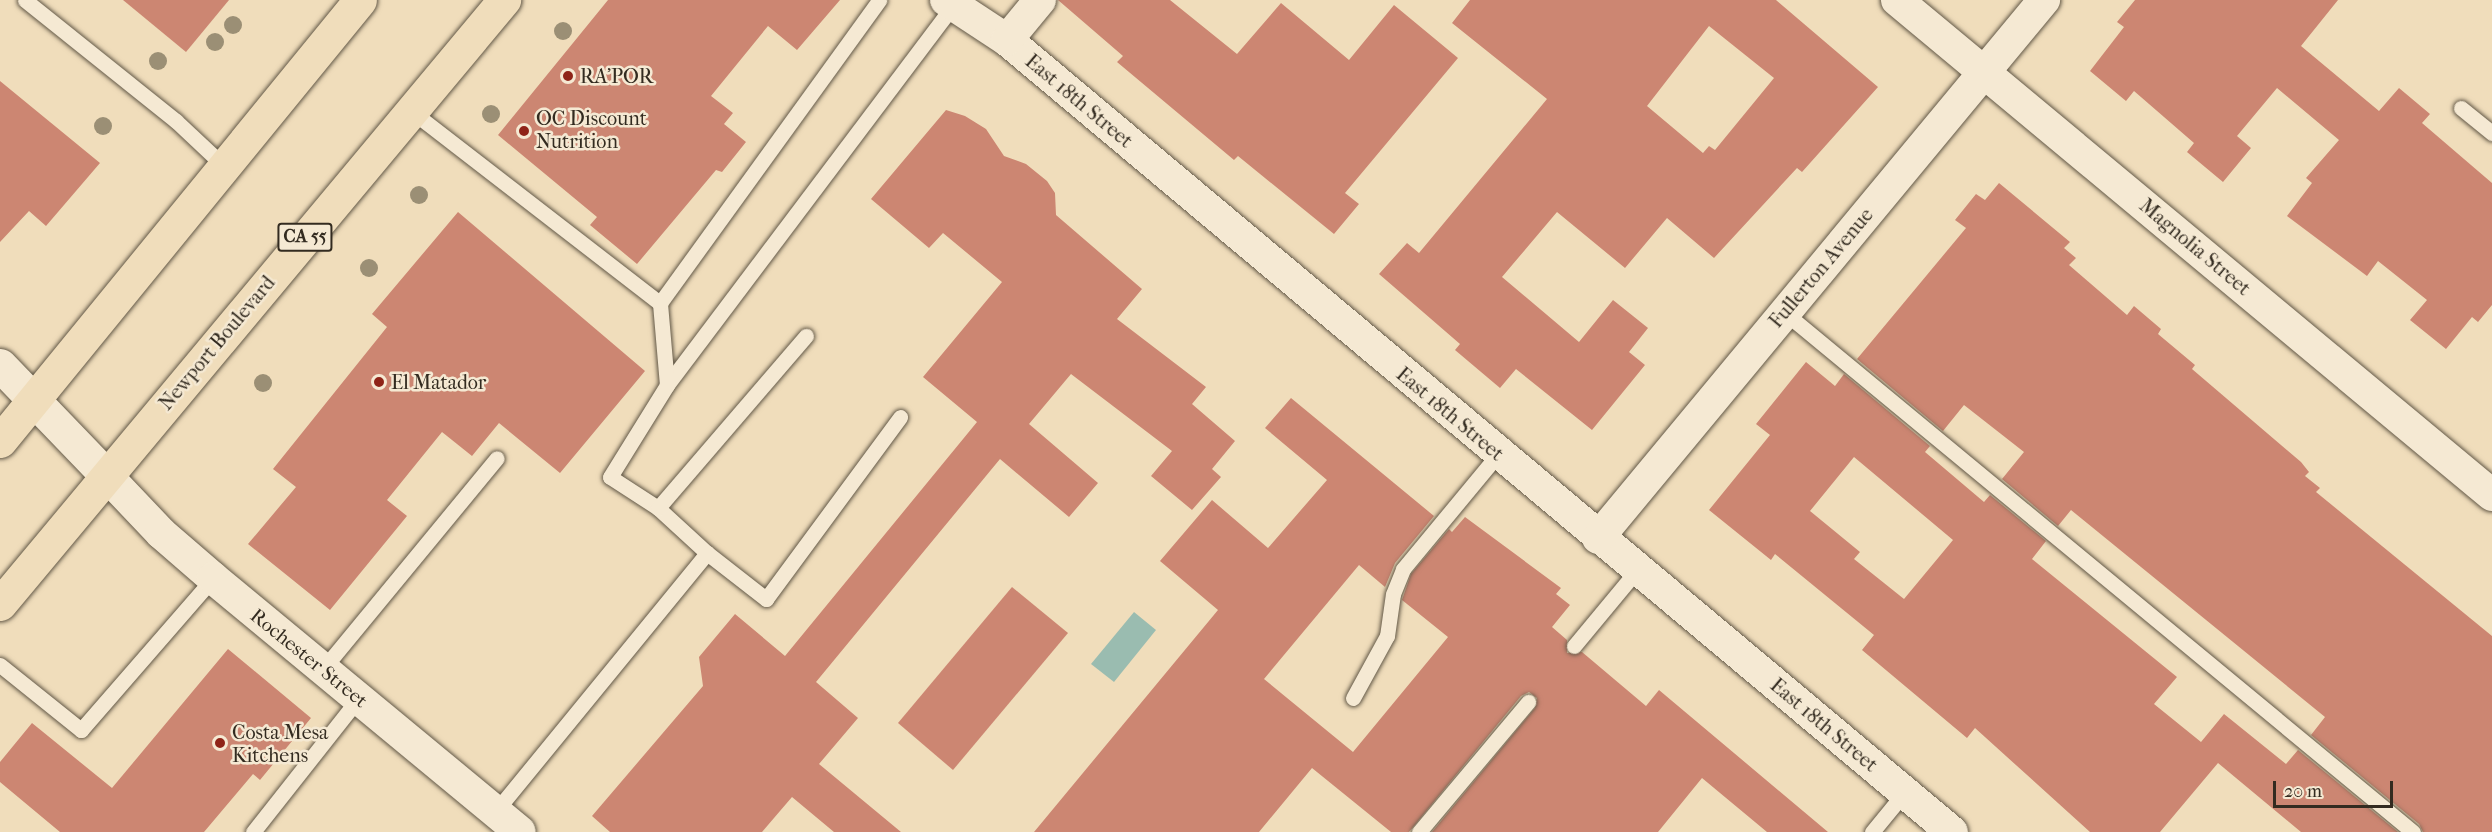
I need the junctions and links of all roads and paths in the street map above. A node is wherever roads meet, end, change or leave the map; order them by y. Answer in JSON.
{"nodes":[{"id":1,"x":25,"y":0,"type":"edge"},
{"id":2,"x":360,"y":0,"type":"edge"},
{"id":3,"x":504,"y":0,"type":"edge"},
{"id":4,"x":879,"y":0,"type":"edge"},
{"id":5,"x":1040,"y":0,"type":"edge"},
{"id":6,"x":1897,"y":0,"type":"edge"},
{"id":7,"x":2044,"y":0,"type":"edge"},
{"id":8,"x":950,"y":3,"type":"edge"},
{"id":9,"x":1007,"y":40,"type":"junction"},
{"id":10,"x":1984,"y":72,"type":"junction"},
{"id":11,"x":2461,"y":108,"type":"dead end"},
{"id":12,"x":410,"y":110,"type":"junction"},
{"id":13,"x":2492,"y":133,"type":"edge"},
{"id":14,"x":224,"y":166,"type":"junction"},
{"id":15,"x":660,"y":303,"type":"junction"},
{"id":16,"x":1784,"y":312,"type":"junction"},
{"id":17,"x":806,"y":336,"type":"dead end"},
{"id":18,"x":0,"y":365,"type":"edge"},
{"id":19,"x":667,"y":385,"type":"junction"},
{"id":20,"x":33,"y":400,"type":"junction"},
{"id":21,"x":900,"y":417,"type":"dead end"},
{"id":22,"x":0,"y":441,"type":"edge"},
{"id":23,"x":1498,"y":454,"type":"junction"},
{"id":24,"x":497,"y":458,"type":"dead end"},
{"id":25,"x":106,"y":475,"type":"junction"},
{"id":26,"x":2492,"y":495,"type":"edge"},
{"id":27,"x":658,"y":508,"type":"junction"},
{"id":28,"x":1598,"y":538,"type":"junction"},
{"id":29,"x":707,"y":553,"type":"junction"},
{"id":30,"x":1637,"y":570,"type":"junction"},
{"id":31,"x":213,"y":578,"type":"junction"},
{"id":32,"x":0,"y":604,"type":"edge"},
{"id":33,"x":1574,"y":646,"type":"dead end"},
{"id":34,"x":0,"y":665,"type":"edge"},
{"id":35,"x":324,"y":669,"type":"junction"},
{"id":36,"x":359,"y":698,"type":"junction"},
{"id":37,"x":1353,"y":698,"type":"dead end"},
{"id":38,"x":1528,"y":702,"type":"dead end"},
{"id":39,"x":1905,"y":793,"type":"junction"},
{"id":40,"x":495,"y":812,"type":"junction"},
{"id":41,"x":253,"y":832,"type":"edge"},
{"id":42,"x":520,"y":832,"type":"edge"},
{"id":43,"x":1419,"y":832,"type":"edge"},
{"id":44,"x":1872,"y":832,"type":"edge"},
{"id":45,"x":1952,"y":832,"type":"edge"},
{"id":46,"x":2413,"y":832,"type":"edge"}],
"edges":[{"from":1,"to":14,"type":"lane"},
{"from":2,"to":14,"type":"highway"},
{"from":3,"to":12,"type":"highway","name":"Newport Boulevard","number":"CA 55"},
{"from":4,"to":15,"type":"lane"},
{"from":5,"to":9,"type":"street"},
{"from":6,"to":10,"type":"street","name":"Magnolia Street"},
{"from":7,"to":10,"type":"street","name":"Fullerton Avenue"},
{"from":8,"to":9,"type":"street","name":"East 18th Street"},
{"from":8,"to":19,"type":"lane"},
{"from":9,"to":23,"type":"street","name":"East 18th Street"},
{"from":10,"to":16,"type":"street","name":"Fullerton Avenue"},
{"from":10,"to":26,"type":"street","name":"Magnolia Street"},
{"from":11,"to":13,"type":"lane"},
{"from":12,"to":15,"type":"lane"},
{"from":12,"to":25,"type":"highway","name":"Newport Boulevard","number":"CA 55"},
{"from":14,"to":20,"type":"highway"},
{"from":15,"to":19,"type":"lane"},
{"from":16,"to":28,"type":"street","name":"Fullerton Avenue"},
{"from":16,"to":46,"type":"lane"},
{"from":17,"to":27,"type":"lane"},
{"from":18,"to":20,"type":"street"},
{"from":19,"to":27,"type":"lane"},
{"from":20,"to":22,"type":"highway"},
{"from":20,"to":25,"type":"street"},
{"from":21,"to":29,"type":"lane"},
{"from":23,"to":28,"type":"street","name":"East 18th Street"},
{"from":23,"to":37,"type":"lane"},
{"from":24,"to":35,"type":"lane"},
{"from":25,"to":31,"type":"street","name":"Rochester Street"},
{"from":25,"to":32,"type":"highway","name":"Newport Boulevard","number":"CA 55"},
{"from":27,"to":29,"type":"lane"},
{"from":28,"to":30,"type":"street","name":"East 18th Street"},
{"from":29,"to":40,"type":"lane"},
{"from":30,"to":33,"type":"lane"},
{"from":30,"to":39,"type":"street","name":"East 18th Street"},
{"from":31,"to":34,"type":"lane"},
{"from":31,"to":35,"type":"street","name":"Rochester Street"},
{"from":35,"to":36,"type":"street","name":"Rochester Street"},
{"from":36,"to":40,"type":"street","name":"Rochester Street"},
{"from":36,"to":41,"type":"lane"},
{"from":38,"to":43,"type":"lane"},
{"from":39,"to":44,"type":"lane"},
{"from":39,"to":45,"type":"street","name":"East 18th Street"},
{"from":40,"to":42,"type":"street","name":"Rochester Street"}]}
